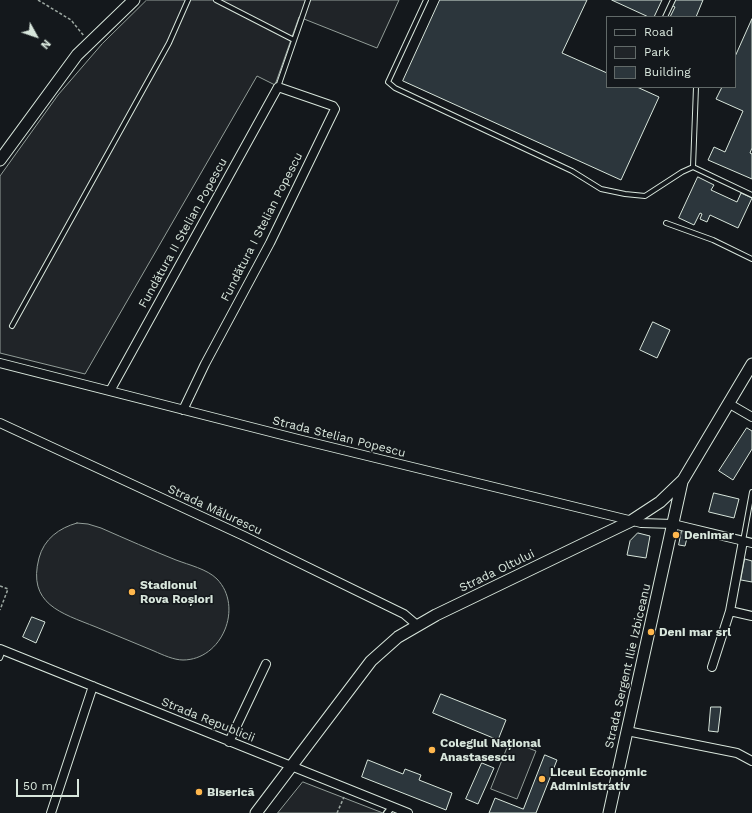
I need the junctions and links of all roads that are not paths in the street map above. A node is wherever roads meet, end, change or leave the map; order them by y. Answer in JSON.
{"nodes":[{"id":1,"x":134,"y":0,"type":"edge"},
{"id":2,"x":188,"y":0,"type":"edge"},
{"id":3,"x":216,"y":0,"type":"edge"},
{"id":4,"x":308,"y":0,"type":"edge"},
{"id":5,"x":426,"y":0,"type":"edge"},
{"id":6,"x":673,"y":0,"type":"edge"},
{"id":7,"x":665,"y":16,"type":"edge"},
{"id":8,"x":294,"y":40,"type":"junction"},
{"id":9,"x":278,"y":87,"type":"junction"},
{"id":10,"x":696,"y":88,"type":"edge"},
{"id":11,"x":0,"y":160,"type":"edge"},
{"id":12,"x":693,"y":167,"type":"junction"},
{"id":13,"x":752,"y":195,"type":"edge"},
{"id":14,"x":666,"y":223,"type":"dead end"},
{"id":15,"x":752,"y":259,"type":"edge"},
{"id":16,"x":12,"y":326,"type":"dead end"},
{"id":17,"x":0,"y":363,"type":"edge"},
{"id":18,"x":752,"y":364,"type":"edge"},
{"id":19,"x":110,"y":391,"type":"junction"},
{"id":20,"x":728,"y":403,"type":"junction"},
{"id":21,"x":183,"y":410,"type":"junction"},
{"id":22,"x":751,"y":414,"type":"edge"},
{"id":23,"x":0,"y":423,"type":"edge"},
{"id":24,"x":683,"y":480,"type":"junction"},
{"id":25,"x":752,"y":492,"type":"edge"},
{"id":26,"x":631,"y":521,"type":"junction"},
{"id":27,"x":673,"y":524,"type":"junction"},
{"id":28,"x":743,"y":541,"type":"junction"},
{"id":29,"x":752,"y":543,"type":"edge"},
{"id":30,"x":730,"y":611,"type":"junction"},
{"id":31,"x":752,"y":616,"type":"edge"},
{"id":32,"x":417,"y":624,"type":"junction"},
{"id":33,"x":1,"y":652,"type":"edge"},
{"id":34,"x":266,"y":664,"type":"dead end"},
{"id":35,"x":712,"y":667,"type":"dead end"},
{"id":36,"x":94,"y":686,"type":"junction"},
{"id":37,"x":627,"y":731,"type":"junction"},
{"id":38,"x":229,"y":742,"type":"junction"},
{"id":39,"x":752,"y":761,"type":"edge"},
{"id":40,"x":292,"y":767,"type":"junction"},
{"id":41,"x":390,"y":810,"type":"edge"},
{"id":42,"x":52,"y":813,"type":"edge"},
{"id":43,"x":256,"y":813,"type":"edge"},
{"id":44,"x":408,"y":813,"type":"edge"},
{"id":45,"x":609,"y":813,"type":"edge"}],
"edges":[{"from":1,"to":11,"type":"main road"},
{"from":2,"to":16,"type":"lane"},
{"from":3,"to":8,"type":"lane"},
{"from":4,"to":8,"type":"lane"},
{"from":5,"to":12,"type":"lane"},
{"from":6,"to":7,"type":"lane"},
{"from":8,"to":9,"type":"lane"},
{"from":9,"to":19,"type":"street","name":"Fundătura II Stelian Popescu"},
{"from":9,"to":21,"type":"street","name":"Fundătura I Stelian Popescu"},
{"from":10,"to":12,"type":"lane"},
{"from":12,"to":13,"type":"lane"},
{"from":14,"to":15,"type":"lane"},
{"from":17,"to":19,"type":"street","name":"Strada Stelian Popescu"},
{"from":18,"to":20,"type":"main road","name":"Strada Oltului"},
{"from":19,"to":21,"type":"street","name":"Strada Stelian Popescu"},
{"from":20,"to":22,"type":"street"},
{"from":20,"to":24,"type":"main road","name":"Strada Oltului"},
{"from":21,"to":26,"type":"street","name":"Strada Stelian Popescu"},
{"from":23,"to":32,"type":"street","name":"Strada Mălurescu"},
{"from":24,"to":26,"type":"main road","name":"Strada Oltului"},
{"from":24,"to":27,"type":"main road","name":"Strada Sergent Ilie Izbiceanu"},
{"from":25,"to":28,"type":"lane"},
{"from":26,"to":27,"type":"street","name":"Strada Stelian Popescu"},
{"from":26,"to":32,"type":"main road","name":"Strada Oltului"},
{"from":27,"to":28,"type":"street"},
{"from":27,"to":37,"type":"main road","name":"Strada Sergent Ilie Izbiceanu"},
{"from":28,"to":29,"type":"street"},
{"from":28,"to":30,"type":"street"},
{"from":30,"to":31,"type":"street"},
{"from":30,"to":35,"type":"street"},
{"from":32,"to":40,"type":"main road","name":"Strada Oltului"},
{"from":33,"to":36,"type":"street","name":"Strada Republicii"},
{"from":34,"to":38,"type":"street"},
{"from":36,"to":38,"type":"street","name":"Strada Republicii"},
{"from":36,"to":42,"type":"street"},
{"from":37,"to":39,"type":"street"},
{"from":37,"to":45,"type":"main road","name":"Strada Sergent Ilie Izbiceanu"},
{"from":38,"to":40,"type":"street","name":"Strada Republicii"},
{"from":40,"to":41,"type":"street","name":"Strada Republicii"},
{"from":40,"to":43,"type":"main road","name":"Strada Oltului"},
{"from":41,"to":44,"type":"street","name":"Strada Republicii"}]}
